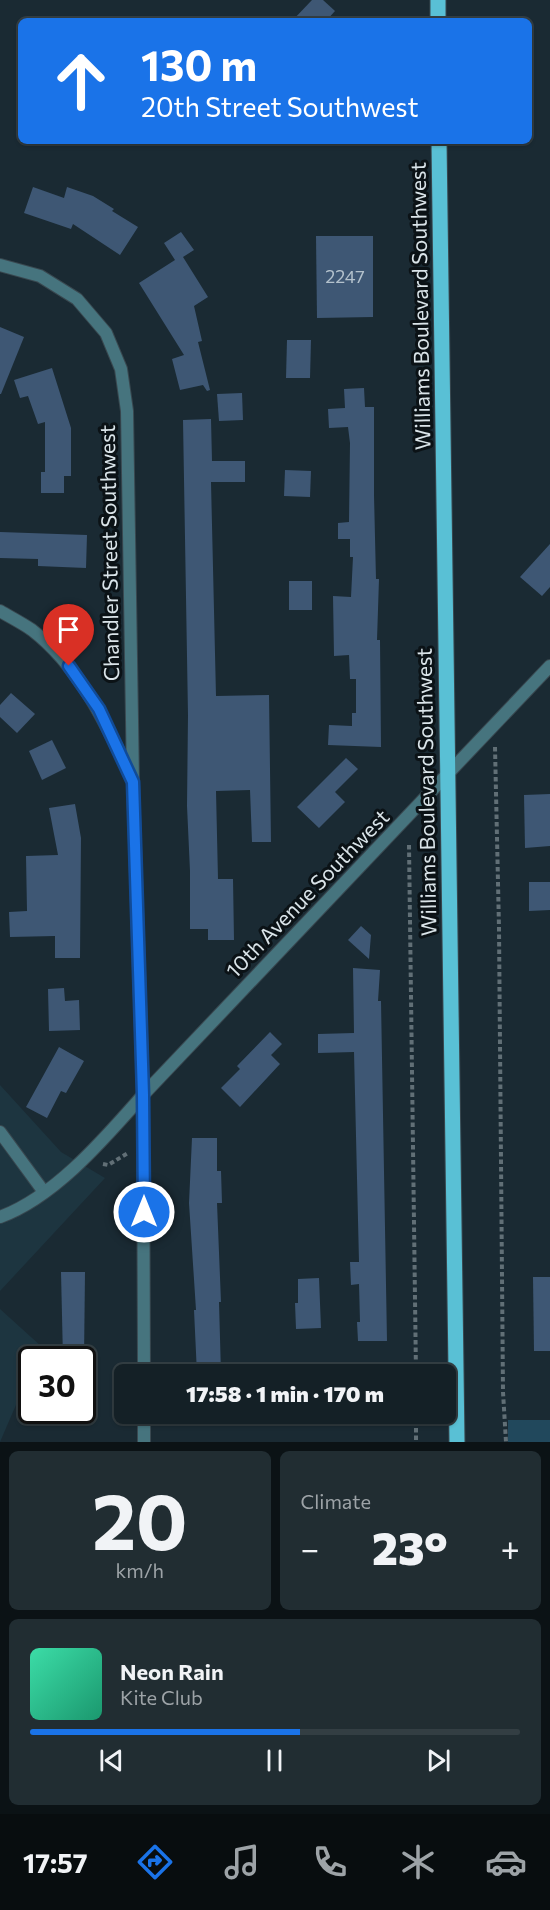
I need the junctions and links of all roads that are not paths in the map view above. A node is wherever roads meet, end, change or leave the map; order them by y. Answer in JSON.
{"nodes":[{"id":1,"x":438,"y":0,"type":"edge"},
{"id":2,"x":438,"y":18,"type":"edge"},
{"id":3,"x":440,"y":144,"type":"edge"},
{"id":4,"x":0,"y":265,"type":"edge"},
{"id":5,"x":0,"y":611,"type":"edge"},
{"id":6,"x":550,"y":666,"type":"edge"},
{"id":7,"x":448,"y":775,"type":"junction"},
{"id":8,"x":133,"y":782,"type":"junction"},
{"id":9,"x":143,"y":1095,"type":"junction"},
{"id":10,"x":0,"y":1132,"type":"edge"},
{"id":11,"x":44,"y":1192,"type":"junction"},
{"id":12,"x":0,"y":1217,"type":"edge"},
{"id":13,"x":144,"y":1364,"type":"edge"},
{"id":14,"x":144,"y":1424,"type":"edge"},
{"id":15,"x":144,"y":1442,"type":"edge"},
{"id":16,"x":457,"y":1442,"type":"edge"}],
"edges":[{"from":1,"to":2,"type":"main road"},
{"from":3,"to":7,"type":"main road","name":"Williams Boulevard Southwest"},
{"from":4,"to":8,"type":"street","name":"Chandler Street Southwest"},
{"from":5,"to":8,"type":"street"},
{"from":6,"to":7,"type":"street","name":"10th Avenue Southwest"},
{"from":7,"to":9,"type":"street","name":"10th Avenue Southwest"},
{"from":7,"to":16,"type":"main road","name":"Williams Boulevard Southwest"},
{"from":8,"to":9,"type":"street","name":"Chandler Street Southwest"},
{"from":9,"to":11,"type":"street","name":"10th Avenue Southwest"},
{"from":9,"to":13,"type":"street","name":"Chandler Street Southwest"},
{"from":10,"to":11,"type":"street"},
{"from":11,"to":12,"type":"street","name":"10th Avenue Southwest"},
{"from":14,"to":15,"type":"street"}]}
